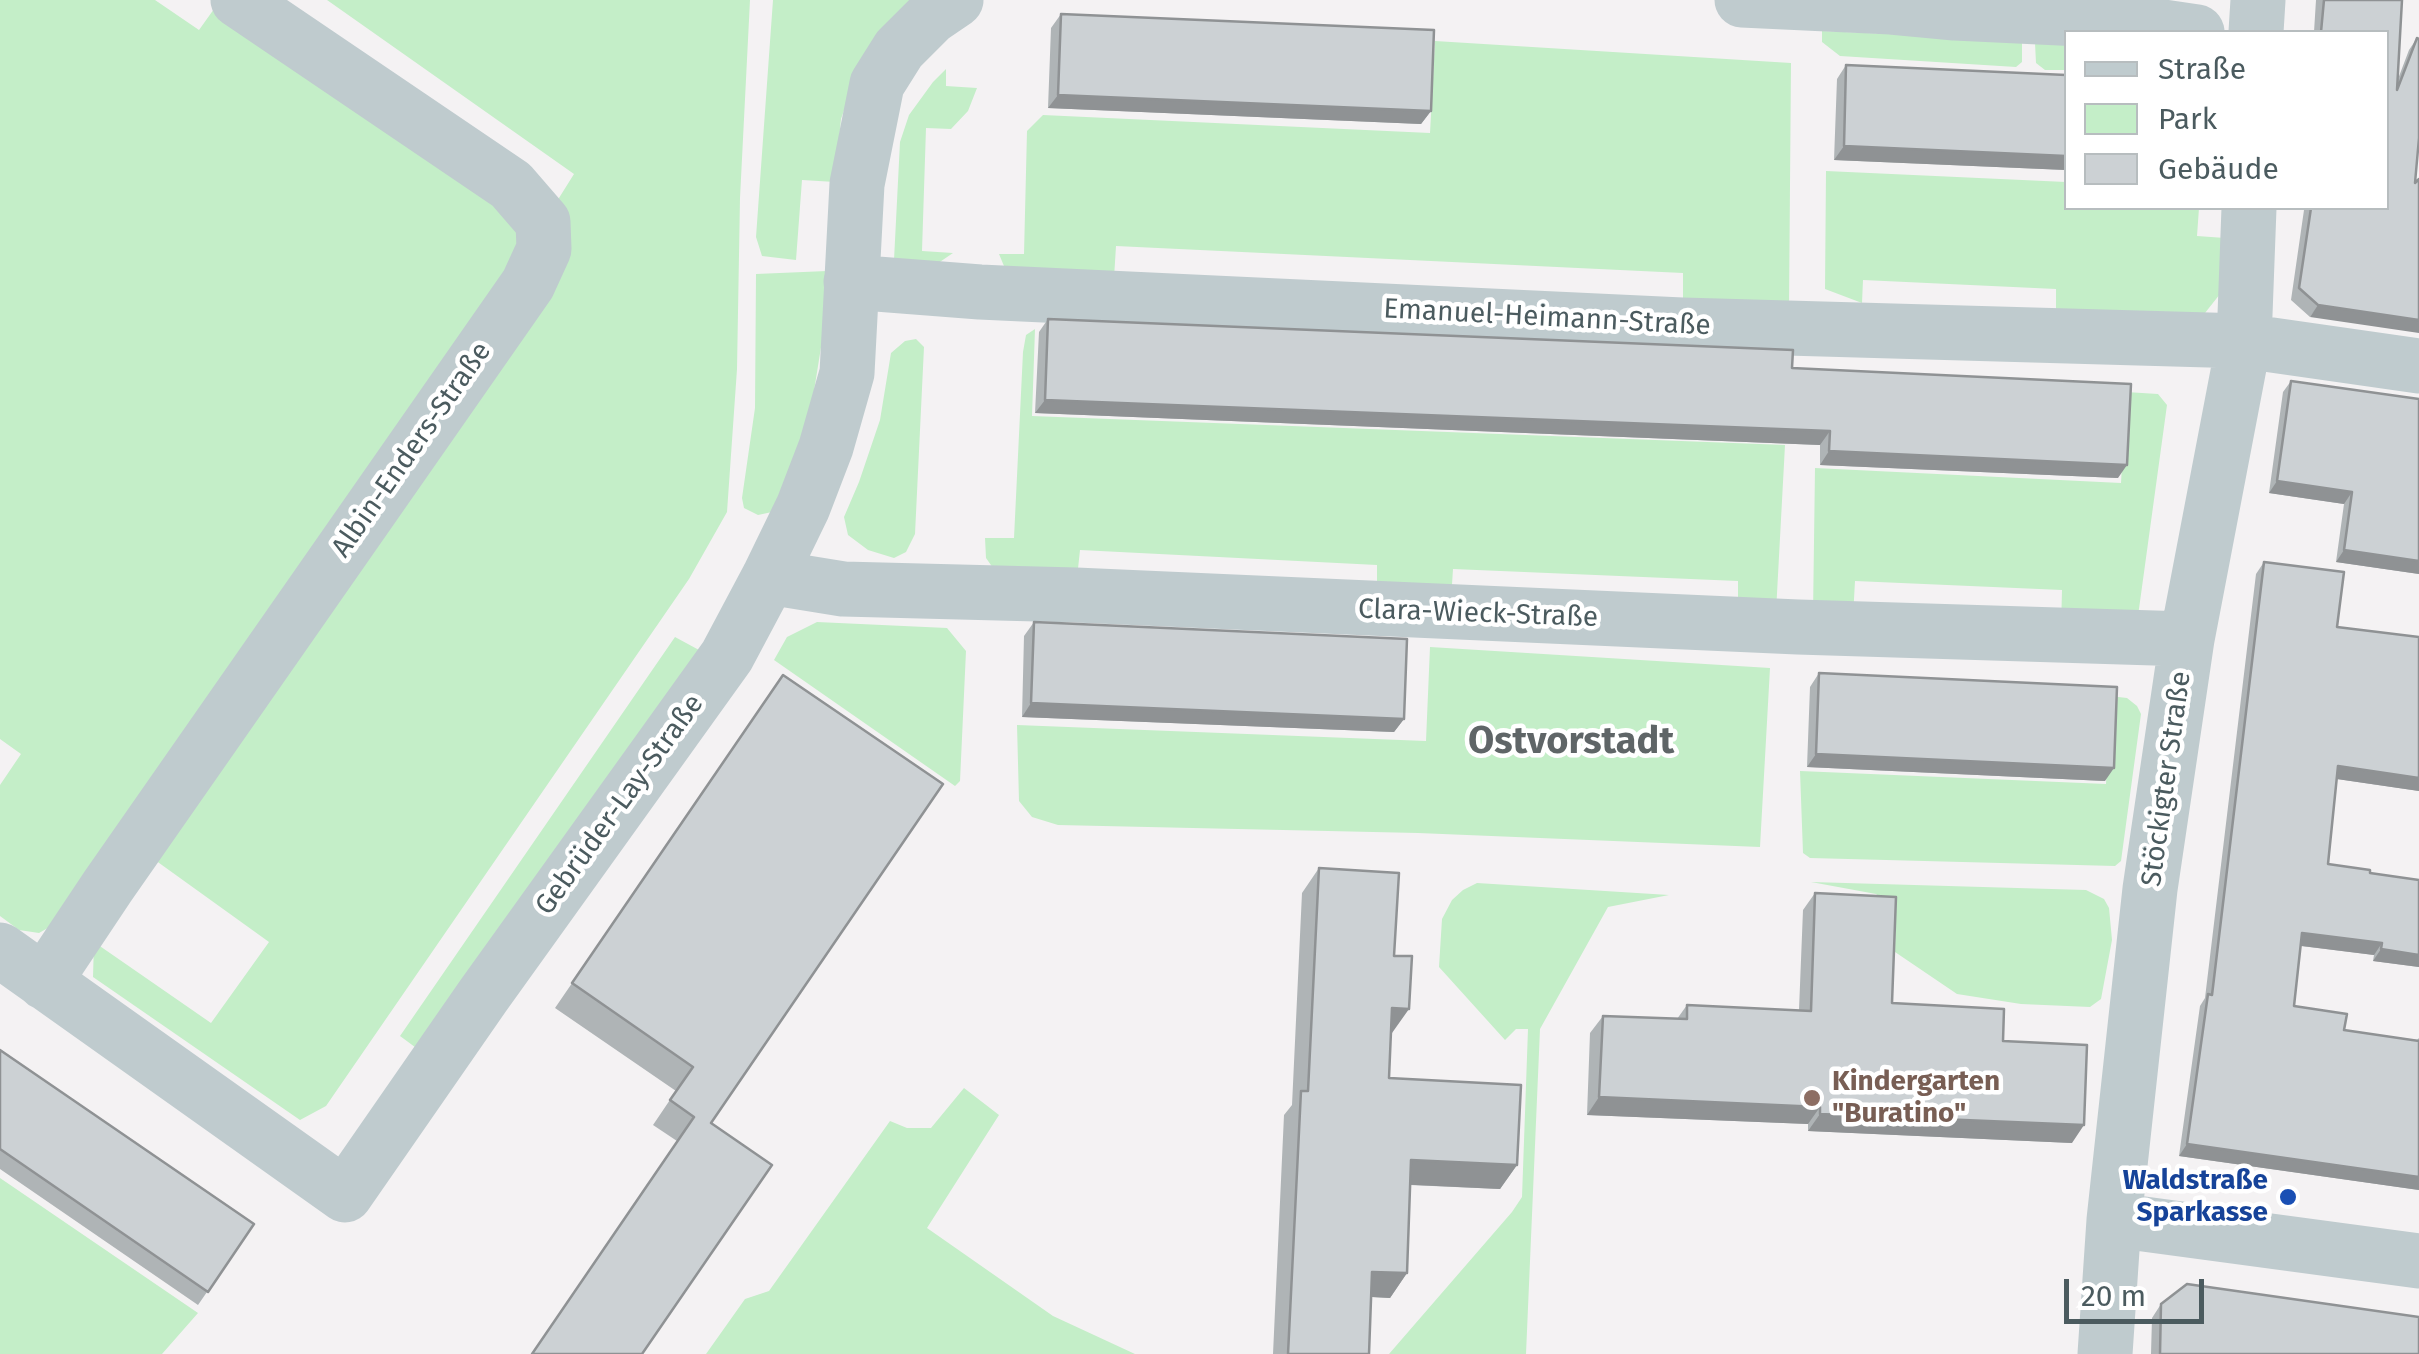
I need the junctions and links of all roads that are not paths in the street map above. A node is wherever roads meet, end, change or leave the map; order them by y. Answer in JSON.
{"nodes":[{"id":1,"x":238,"y":0,"type":"edge"},
{"id":2,"x":956,"y":0,"type":"edge"},
{"id":3,"x":1742,"y":0,"type":"edge"},
{"id":4,"x":2258,"y":0,"type":"edge"},
{"id":5,"x":1891,"y":3,"type":"edge"},
{"id":6,"x":2182,"y":30,"type":"edge"},
{"id":7,"x":2256,"y":30,"type":"edge"},
{"id":8,"x":2249,"y":210,"type":"edge"},
{"id":9,"x":851,"y":282,"type":"junction"},
{"id":10,"x":2244,"y":341,"type":"junction"},
{"id":11,"x":2419,"y":366,"type":"edge"},
{"id":12,"x":769,"y":577,"type":"junction"},
{"id":13,"x":2188,"y":638,"type":"junction"},
{"id":14,"x":0,"y":950,"type":"edge"},
{"id":15,"x":44,"y":982,"type":"junction"},
{"id":16,"x":2114,"y":1220,"type":"junction"},
{"id":17,"x":2419,"y":1261,"type":"edge"},
{"id":18,"x":2104,"y":1354,"type":"edge"}],
"edges":[{"from":1,"to":15,"type":"street","name":"Albin-Enders-Straße"},
{"from":2,"to":9,"type":"street","name":"Gebrüder-Lay-Straße"},
{"from":3,"to":5,"type":"street"},
{"from":4,"to":7,"type":"street"},
{"from":5,"to":6,"type":"street"},
{"from":8,"to":10,"type":"street","name":"Stöckigter Straße"},
{"from":9,"to":10,"type":"street","name":"Emanuel-Heimann-Straße"},
{"from":9,"to":12,"type":"street","name":"Gebrüder-Lay-Straße"},
{"from":10,"to":11,"type":"street","name":"Emanuel-Heimann-Straße"},
{"from":10,"to":13,"type":"street","name":"Stöckigter Straße"},
{"from":12,"to":13,"type":"street","name":"Clara-Wieck-Straße"},
{"from":12,"to":15,"type":"street","name":"Gebrüder-Lay-Straße"},
{"from":13,"to":16,"type":"street","name":"Stöckigter Straße"},
{"from":14,"to":15,"type":"street","name":"Gebrüder-Lay-Straße"},
{"from":16,"to":17,"type":"street"},
{"from":16,"to":18,"type":"street","name":"Stöckigter Straße"}]}
